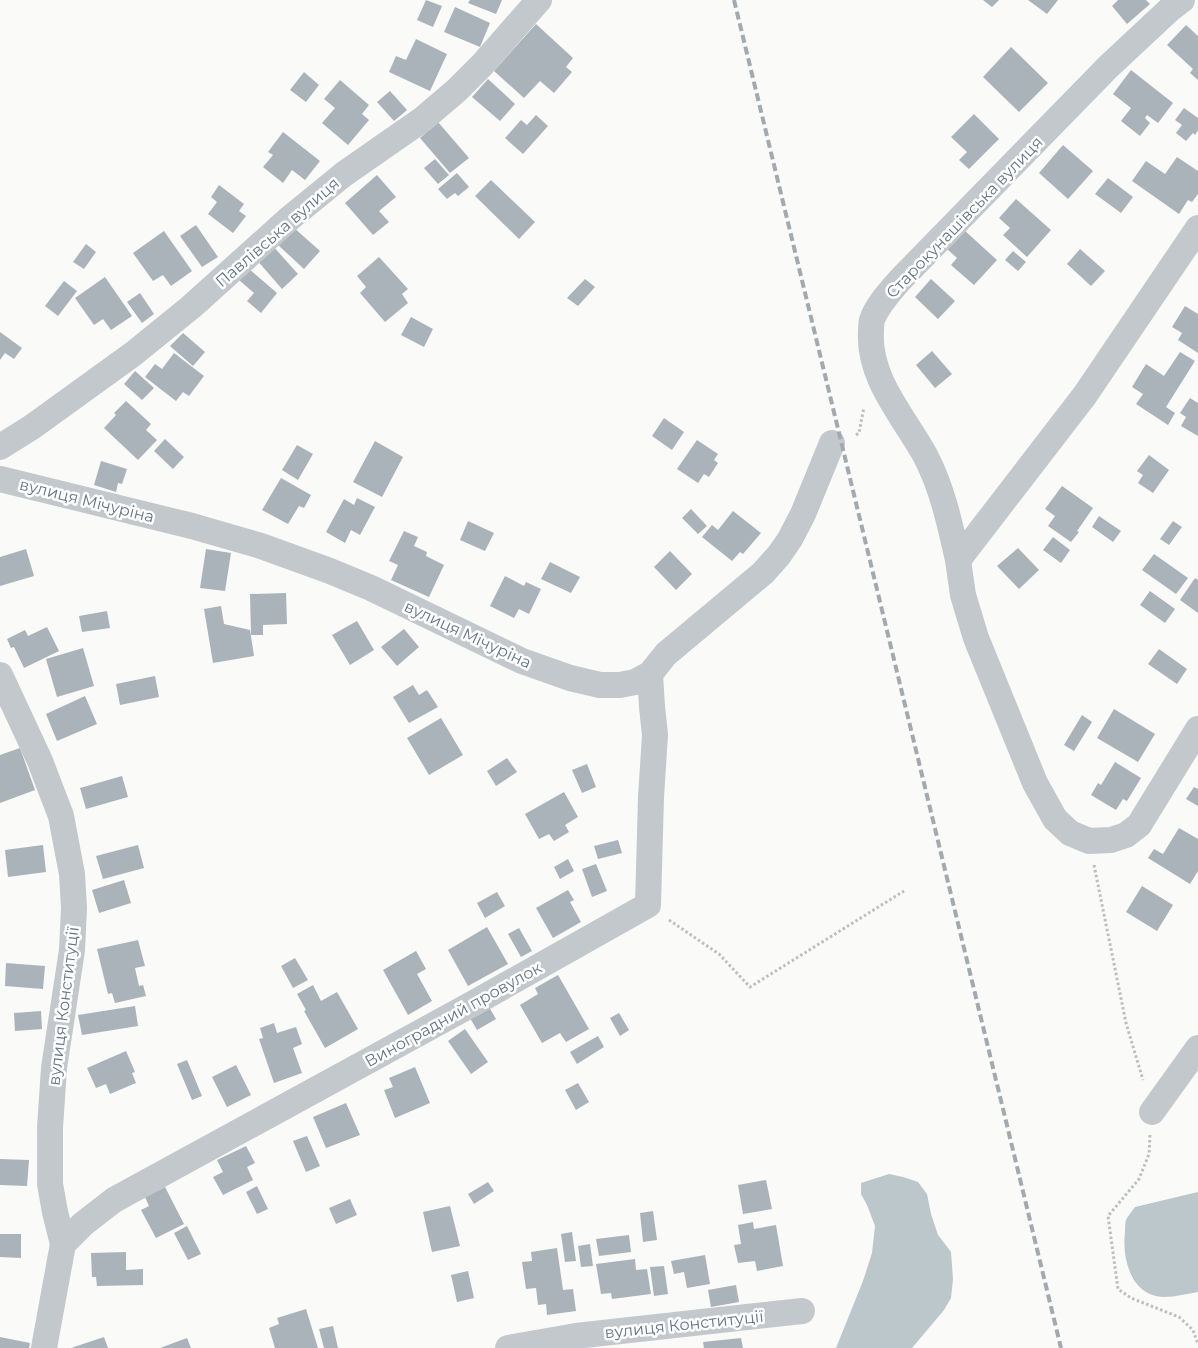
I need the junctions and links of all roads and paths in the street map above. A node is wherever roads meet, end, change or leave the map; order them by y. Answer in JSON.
{"nodes":[{"id":1,"x":539,"y":0,"type":"edge"},
{"id":2,"x":1182,"y":0,"type":"edge"},
{"id":3,"x":1198,"y":228,"type":"edge"},
{"id":4,"x":864,"y":406,"type":"dead end"},
{"id":5,"x":832,"y":444,"type":"joint"},
{"id":6,"x":0,"y":447,"type":"edge"},
{"id":7,"x":0,"y":479,"type":"edge"},
{"id":8,"x":958,"y":560,"type":"junction"},
{"id":9,"x":650,"y":674,"type":"junction"},
{"id":10,"x":0,"y":675,"type":"edge"},
{"id":11,"x":620,"y":685,"type":"junction"},
{"id":12,"x":652,"y":707,"type":"junction"},
{"id":13,"x":1198,"y":729,"type":"edge"},
{"id":14,"x":904,"y":892,"type":"dead end"},
{"id":15,"x":648,"y":905,"type":"junction"},
{"id":16,"x":1198,"y":1048,"type":"edge"},
{"id":17,"x":1152,"y":1112,"type":"dead end"},
{"id":18,"x":63,"y":1244,"type":"junction"},
{"id":19,"x":802,"y":1311,"type":"dead end"},
{"id":20,"x":44,"y":1348,"type":"edge"},
{"id":21,"x":508,"y":1348,"type":"edge"}],
"edges":[{"from":1,"to":6,"type":"street","name":"Павлівська вулиця"},
{"from":2,"to":8,"type":"street","name":"Старокунашівська вулиця"},
{"from":3,"to":8,"type":"street"},
{"from":4,"to":5,"type":"path"},
{"from":5,"to":9,"type":"street","name":"вулиця Мічуріна"},
{"from":7,"to":11,"type":"street","name":"вулиця Мічуріна"},
{"from":8,"to":13,"type":"street","name":"Старокунашівська вулиця"},
{"from":9,"to":11,"type":"street","name":"вулиця Мічуріна"},
{"from":9,"to":12,"type":"street"},
{"from":10,"to":18,"type":"street","name":"вулиця Конституції"},
{"from":11,"to":12,"type":"street"},
{"from":12,"to":15,"type":"street"},
{"from":14,"to":15,"type":"path"},
{"from":15,"to":18,"type":"street","name":"Виноградний провулок"},
{"from":16,"to":17,"type":"street"},
{"from":18,"to":20,"type":"street","name":"вулиця Конституції"},
{"from":19,"to":21,"type":"street","name":"вулиця Конституції"}]}
